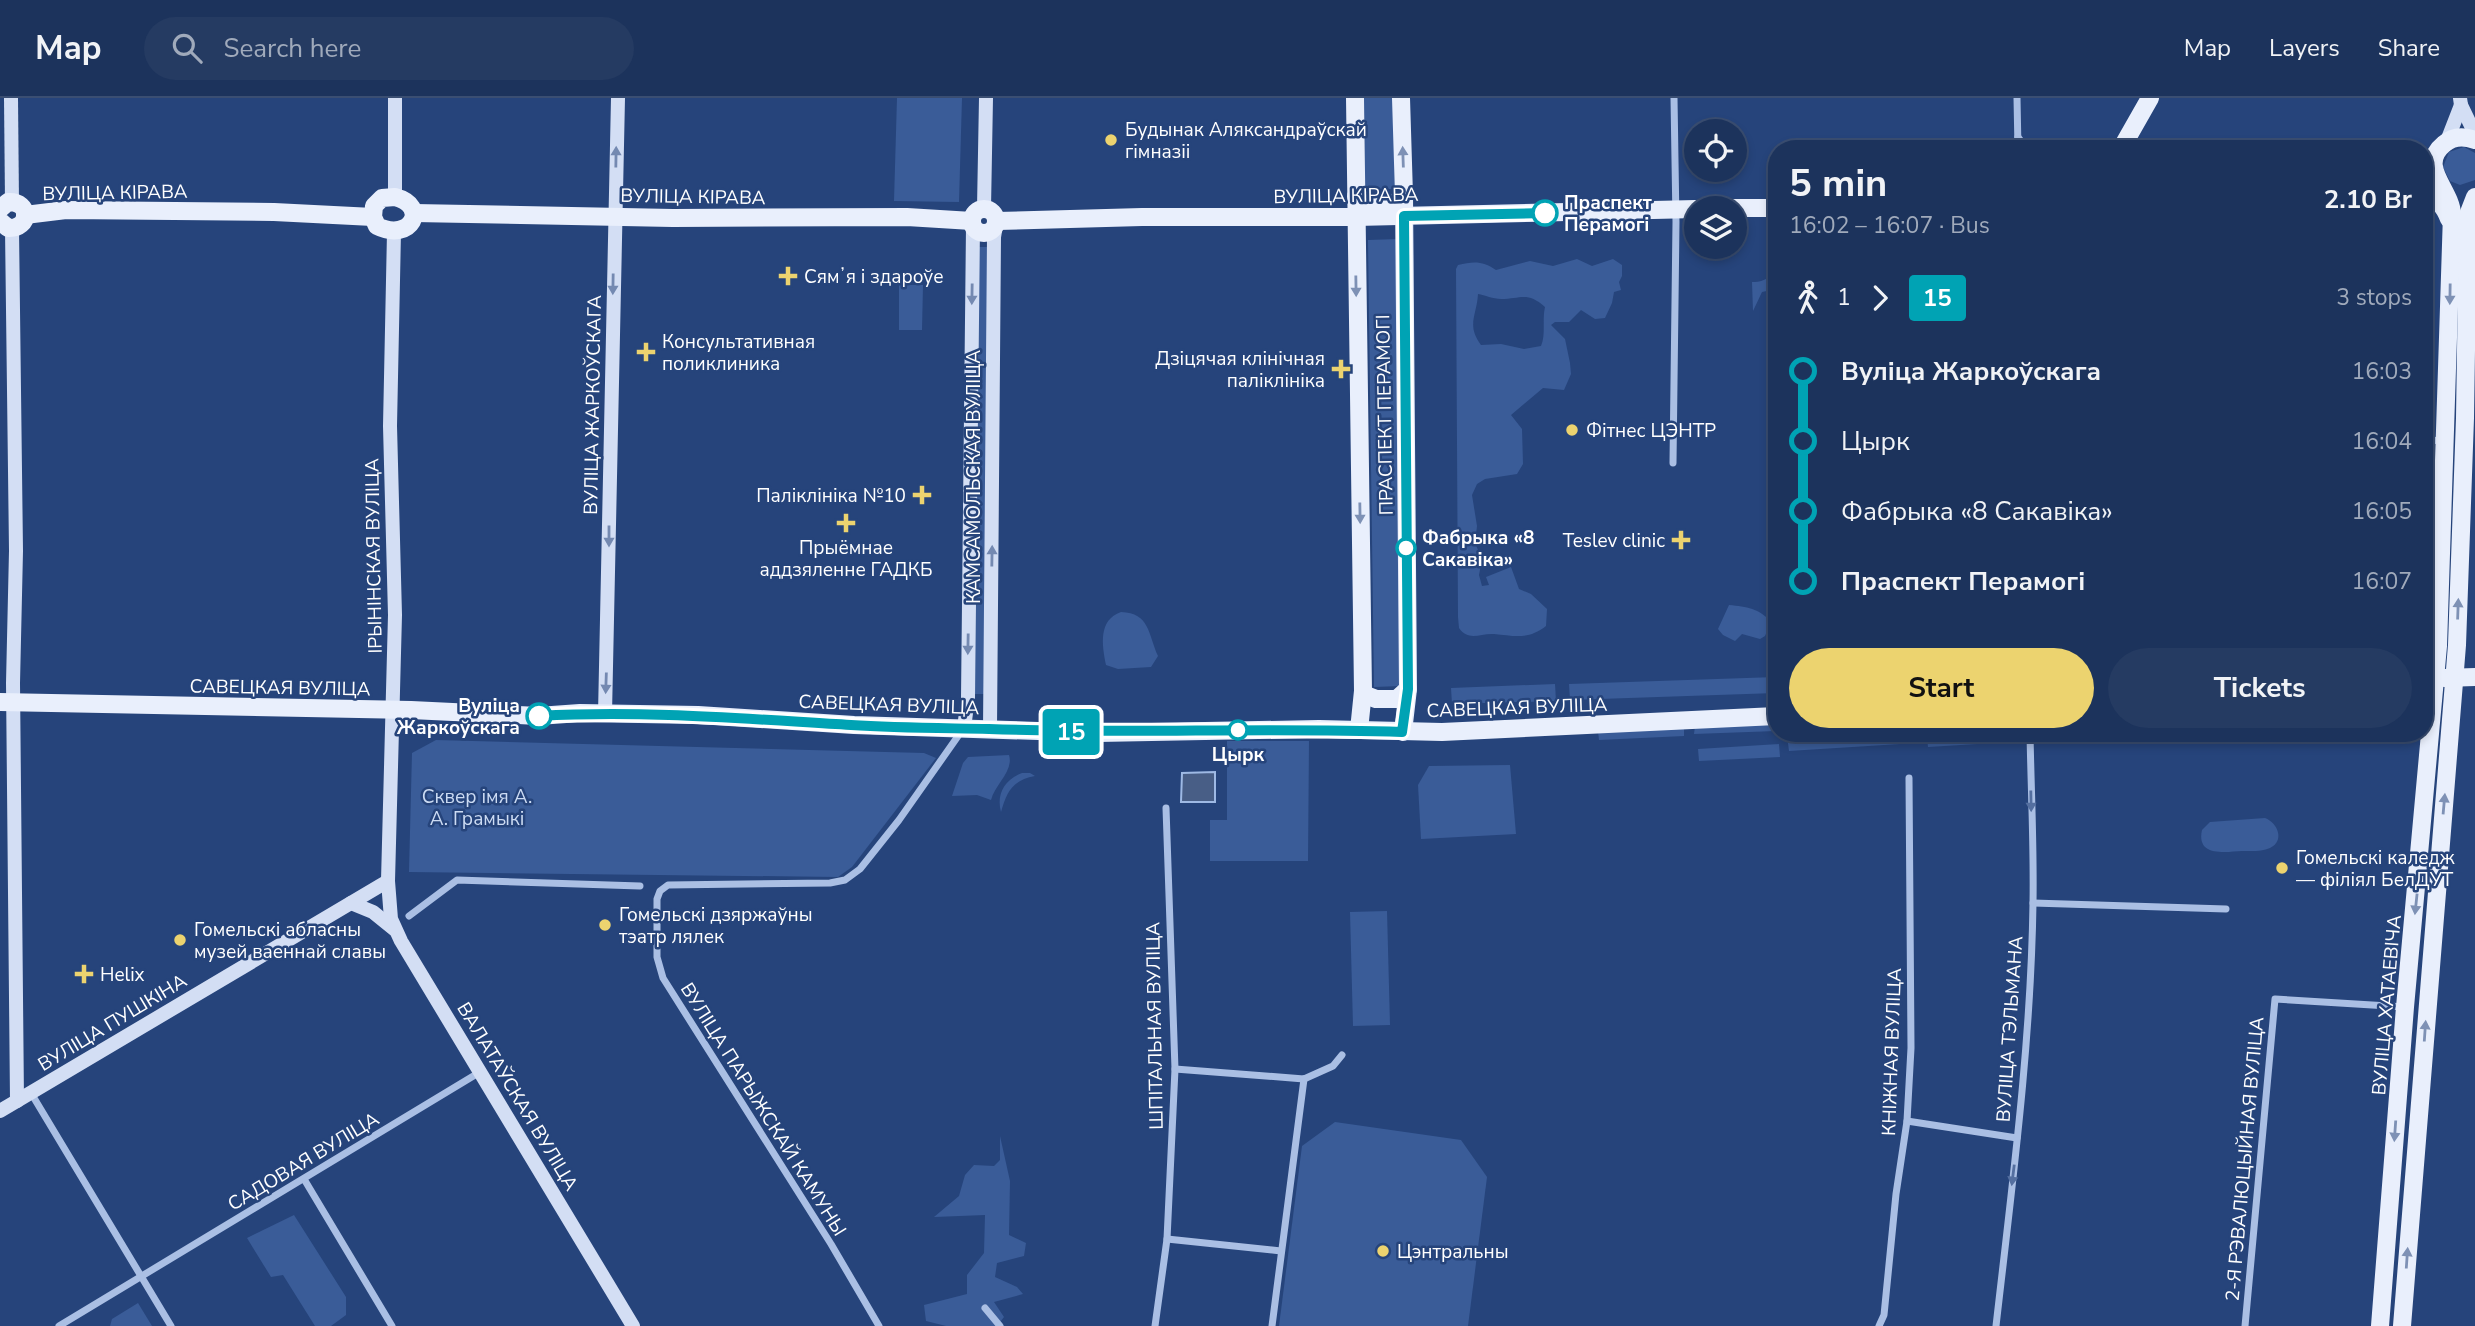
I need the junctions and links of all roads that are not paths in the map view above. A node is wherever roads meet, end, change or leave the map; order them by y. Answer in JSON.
{"nodes":[{"id":1,"x":11,"y":98,"type":"edge"},
{"id":2,"x":395,"y":98,"type":"edge"},
{"id":3,"x":618,"y":98,"type":"edge"},
{"id":4,"x":986,"y":98,"type":"edge"},
{"id":5,"x":1355,"y":98,"type":"edge"},
{"id":6,"x":1401,"y":98,"type":"edge"},
{"id":7,"x":1674,"y":98,"type":"edge"},
{"id":8,"x":2017,"y":98,"type":"edge"},
{"id":9,"x":2150,"y":98,"type":"edge"},
{"id":10,"x":2460,"y":102,"type":"edge"},
{"id":11,"x":2475,"y":134,"type":"edge"},
{"id":12,"x":2018,"y":136,"type":"junction"},
{"id":13,"x":2018,"y":140,"type":"edge"},
{"id":14,"x":2021,"y":140,"type":"edge"},
{"id":15,"x":2127,"y":140,"type":"edge"},
{"id":16,"x":2475,"y":140,"type":"edge"},
{"id":17,"x":2435,"y":152,"type":"edge"},
{"id":18,"x":2433,"y":185,"type":"edge"},
{"id":19,"x":2443,"y":188,"type":"junction"},
{"id":20,"x":1404,"y":195,"type":"junction"},
{"id":21,"x":2475,"y":195,"type":"edge"},
{"id":22,"x":1356,"y":196,"type":"junction"},
{"id":23,"x":395,"y":197,"type":"junction"},
{"id":24,"x":2433,"y":198,"type":"edge"},
{"id":25,"x":6,"y":205,"type":"edge"},
{"id":26,"x":1747,"y":208,"type":"edge"},
{"id":27,"x":1768,"y":208,"type":"edge"},
{"id":28,"x":1676,"y":209,"type":"junction"},
{"id":29,"x":1684,"y":209,"type":"edge"},
{"id":30,"x":414,"y":214,"type":"junction"},
{"id":31,"x":25,"y":215,"type":"junction"},
{"id":32,"x":615,"y":216,"type":"junction"},
{"id":33,"x":1404,"y":216,"type":"junction"},
{"id":34,"x":373,"y":217,"type":"junction"},
{"id":35,"x":1356,"y":217,"type":"junction"},
{"id":36,"x":984,"y":220,"type":"junction"},
{"id":37,"x":6,"y":225,"type":"edge"},
{"id":38,"x":2451,"y":226,"type":"junction"},
{"id":39,"x":394,"y":232,"type":"junction"},
{"id":40,"x":1355,"y":236,"type":"junction"},
{"id":41,"x":1403,"y":237,"type":"junction"},
{"id":42,"x":970,"y":433,"type":"junction"},
{"id":43,"x":993,"y":433,"type":"junction"},
{"id":44,"x":2470,"y":434,"type":"edge"},
{"id":45,"x":2446,"y":440,"type":"junction"},
{"id":46,"x":2433,"y":441,"type":"edge"},
{"id":47,"x":1673,"y":463,"type":"dead end"},
{"id":48,"x":2433,"y":623,"type":"edge"},
{"id":49,"x":2475,"y":677,"type":"edge"},
{"id":50,"x":2455,"y":678,"type":"junction"},
{"id":51,"x":2433,"y":679,"type":"edge"},
{"id":52,"x":1408,"y":689,"type":"junction"},
{"id":53,"x":1363,"y":694,"type":"junction"},
{"id":54,"x":968,"y":698,"type":"junction"},
{"id":55,"x":990,"y":698,"type":"junction"},
{"id":56,"x":7,"y":702,"type":"edge"},
{"id":57,"x":393,"y":709,"type":"junction"},
{"id":58,"x":605,"y":714,"type":"junction"},
{"id":59,"x":1768,"y":716,"type":"edge"},
{"id":60,"x":964,"y":728,"type":"junction"},
{"id":61,"x":990,"y":729,"type":"junction"},
{"id":62,"x":1359,"y":730,"type":"junction"},
{"id":63,"x":1402,"y":732,"type":"junction"},
{"id":64,"x":2030,"y":742,"type":"edge"},
{"id":65,"x":2424,"y":742,"type":"edge"},
{"id":66,"x":948,"y":751,"type":"junction"},
{"id":67,"x":1909,"y":778,"type":"dead end"},
{"id":68,"x":1166,"y":808,"type":"dead end"},
{"id":69,"x":388,"y":881,"type":"junction"},
{"id":70,"x":640,"y":886,"type":"dead end"},
{"id":71,"x":351,"y":903,"type":"junction"},
{"id":72,"x":2033,"y":903,"type":"junction"},
{"id":73,"x":2226,"y":909,"type":"dead end"},
{"id":74,"x":409,"y":916,"type":"dead end"},
{"id":75,"x":397,"y":932,"type":"junction"},
{"id":76,"x":2405,"y":1007,"type":"junction"},
{"id":77,"x":1342,"y":1055,"type":"dead end"},
{"id":78,"x":1175,"y":1069,"type":"junction"},
{"id":79,"x":481,"y":1072,"type":"junction"},
{"id":80,"x":1304,"y":1079,"type":"junction"},
{"id":81,"x":31,"y":1093,"type":"junction"},
{"id":82,"x":17,"y":1101,"type":"junction"},
{"id":83,"x":0,"y":1111,"type":"edge"},
{"id":84,"x":1907,"y":1121,"type":"junction"},
{"id":85,"x":2017,"y":1138,"type":"junction"},
{"id":86,"x":303,"y":1179,"type":"junction"},
{"id":87,"x":1167,"y":1239,"type":"junction"},
{"id":88,"x":1281,"y":1251,"type":"junction"},
{"id":89,"x":141,"y":1277,"type":"junction"},
{"id":90,"x":985,"y":1308,"type":"dead end"},
{"id":91,"x":59,"y":1326,"type":"edge"},
{"id":92,"x":170,"y":1326,"type":"edge"},
{"id":93,"x":392,"y":1326,"type":"edge"},
{"id":94,"x":633,"y":1326,"type":"edge"},
{"id":95,"x":879,"y":1326,"type":"edge"},
{"id":96,"x":999,"y":1326,"type":"edge"},
{"id":97,"x":1155,"y":1326,"type":"edge"},
{"id":98,"x":1272,"y":1326,"type":"edge"},
{"id":99,"x":1879,"y":1326,"type":"edge"},
{"id":100,"x":1996,"y":1326,"type":"edge"},
{"id":101,"x":2245,"y":1326,"type":"edge"},
{"id":102,"x":2380,"y":1326,"type":"edge"},
{"id":103,"x":2402,"y":1326,"type":"edge"}],
"edges":[{"from":1,"to":25,"type":"street"},
{"from":2,"to":23,"type":"street"},
{"from":32,"to":3,"type":"street","name":"ВУЛІЦА ЖАРКОЎСКАГА","one_way":true},
{"from":4,"to":36,"type":"street","name":"КАМСАМОЛЬСКАЯ ВУЛІЦА"},
{"from":5,"to":22,"type":"main road","name":"ПРАСПЕКТ ПЕРАМОГІ"},
{"from":20,"to":6,"type":"main road","name":"ПРАСПЕКТ ПЕРАМОГІ","one_way":true},
{"from":7,"to":28,"type":"street"},
{"from":8,"to":12,"type":"street"},
{"from":9,"to":15,"type":"main road"},
{"from":10,"to":11,"type":"street"},
{"from":10,"to":17,"type":"street"},
{"from":12,"to":13,"type":"street"},
{"from":12,"to":14,"type":"street"},
{"from":16,"to":17,"type":"main road"},
{"from":17,"to":19,"type":"main road","name":"ВУЛІЦА ХАТАЕВІЧА"},
{"from":18,"to":19,"type":"main road"},
{"from":19,"to":21,"type":"main road"},
{"from":19,"to":38,"type":"main road","name":"ВУЛІЦА ХАТАЕВІЧА"},
{"from":20,"to":22,"type":"main road"},
{"from":20,"to":33,"type":"main road","name":"ПРАСПЕКТ ПЕРАМОГІ"},
{"from":21,"to":44,"type":"main road"},
{"from":22,"to":35,"type":"main road","name":"ПРАСПЕКТ ПЕРАМОГІ"},
{"from":23,"to":30,"type":"main road"},
{"from":23,"to":34,"type":"main road"},
{"from":24,"to":38,"type":"main road"},
{"from":25,"to":31,"type":"main road"},
{"from":26,"to":27,"type":"main road"},
{"from":28,"to":29,"type":"main road","name":"ВУЛІЦА КІРАВА"},
{"from":28,"to":33,"type":"main road","name":"ВУЛІЦА КІРАВА"},
{"from":28,"to":47,"type":"street"},
{"from":30,"to":32,"type":"main road","name":"ВУЛІЦА КІРАВА"},
{"from":30,"to":39,"type":"main road"},
{"from":31,"to":34,"type":"main road","name":"ВУЛІЦА КІРАВА"},
{"from":31,"to":37,"type":"main road"},
{"from":32,"to":36,"type":"main road","name":"ВУЛІЦА КІРАВА"},
{"from":32,"to":58,"type":"street","name":"ВУЛІЦА ЖАРКОЎСКАГА","one_way":true},
{"from":33,"to":35,"type":"main road","name":"ВУЛІЦА КІРАВА"},
{"from":33,"to":41,"type":"main road","name":"ПРАСПЕКТ ПЕРАМОГІ"},
{"from":34,"to":39,"type":"main road"},
{"from":35,"to":36,"type":"main road","name":"ВУЛІЦА КІРАВА"},
{"from":35,"to":40,"type":"main road","name":"ПРАСПЕКТ ПЕРАМОГІ"},
{"from":36,"to":42,"type":"street","name":"КАМСАМОЛЬСКАЯ ВУЛІЦА","one_way":true},
{"from":36,"to":43,"type":"street","name":"КАМСАМОЛЬСКАЯ ВУЛІЦА"},
{"from":37,"to":56,"type":"street"},
{"from":38,"to":45,"type":"main road","name":"ВУЛІЦА ХАТАЕВІЧА","one_way":true},
{"from":39,"to":57,"type":"street","name":"ІРЫНІНСКАЯ ВУЛІЦА"},
{"from":40,"to":41,"type":"main road"},
{"from":40,"to":53,"type":"main road","name":"ПРАСПЕКТ ПЕРАМОГІ","one_way":true},
{"from":41,"to":52,"type":"main road","name":"ПРАСПЕКТ ПЕРАМОГІ"},
{"from":42,"to":43,"type":"street"},
{"from":42,"to":54,"type":"street","name":"КАМСАМОЛЬСКАЯ ВУЛІЦА","one_way":true},
{"from":55,"to":43,"type":"street","name":"КАМСАМОЛЬСКАЯ ВУЛІЦА","one_way":true},
{"from":50,"to":44,"type":"main road","one_way":true},
{"from":45,"to":46,"type":"street"},
{"from":45,"to":48,"type":"main road","name":"ВУЛІЦА ХАТАЕВІЧА"},
{"from":49,"to":50,"type":"main road"},
{"from":50,"to":51,"type":"main road"},
{"from":103,"to":50,"type":"main road","one_way":true},
{"from":52,"to":53,"type":"main road"},
{"from":52,"to":63,"type":"main road","name":"ПРАСПЕКТ ПЕРАМОГІ"},
{"from":53,"to":62,"type":"main road","name":"ПРАСПЕКТ ПЕРАМОГІ"},
{"from":54,"to":55,"type":"street"},
{"from":54,"to":60,"type":"street","name":"КАМСАМОЛЬСКАЯ ВУЛІЦА"},
{"from":55,"to":61,"type":"street","name":"КАМСАМОЛЬСКАЯ ВУЛІЦА"},
{"from":56,"to":57,"type":"main road","name":"САВЕЦКАЯ ВУЛІЦА"},
{"from":56,"to":82,"type":"street"},
{"from":57,"to":58,"type":"main road","name":"САВЕЦКАЯ ВУЛІЦА"},
{"from":57,"to":69,"type":"street","name":"ІРЫНІНСКАЯ ВУЛІЦА"},
{"from":58,"to":60,"type":"main road","name":"САВЕЦКАЯ ВУЛІЦА"},
{"from":59,"to":63,"type":"main road","name":"САВЕЦКАЯ ВУЛІЦА"},
{"from":60,"to":61,"type":"main road","name":"САВЕЦКАЯ ВУЛІЦА"},
{"from":60,"to":66,"type":"street"},
{"from":61,"to":62,"type":"main road","name":"САВЕЦКАЯ ВУЛІЦА"},
{"from":61,"to":66,"type":"street"},
{"from":62,"to":63,"type":"main road","name":"САВЕЦКАЯ ВУЛІЦА"},
{"from":64,"to":72,"type":"street","name":"ВУЛІЦА ТЭЛЬМАНА","one_way":true},
{"from":65,"to":76,"type":"main road","name":"ВУЛІЦА ХАТАЕВІЧА","one_way":true},
{"from":66,"to":95,"type":"street","name":"ВУЛІЦА ПАРЫЖСКАЙ КАМУНЫ"},
{"from":67,"to":84,"type":"street","name":"КНІЖНАЯ ВУЛІЦА"},
{"from":68,"to":78,"type":"street","name":"ШПІТАЛЬНАЯ ВУЛІЦА"},
{"from":69,"to":71,"type":"street","name":"ВУЛІЦА ПУШКІНА"},
{"from":69,"to":75,"type":"street","name":"ВАЛАТАЎСКАЯ ВУЛІЦА"},
{"from":70,"to":74,"type":"street"},
{"from":71,"to":75,"type":"street"},
{"from":71,"to":81,"type":"street","name":"ВУЛІЦА ПУШКІНА"},
{"from":72,"to":73,"type":"street"},
{"from":72,"to":85,"type":"street","name":"ВУЛІЦА ТЭЛЬМАНА"},
{"from":75,"to":79,"type":"street","name":"ВАЛАТАЎСКАЯ ВУЛІЦА"},
{"from":76,"to":101,"type":"street","name":"2-Я РЭВАЛЮЦЫЙНАЯ ВУЛІЦА"},
{"from":76,"to":102,"type":"main road","name":"ВУЛІЦА ХАТАЕВІЧА","one_way":true},
{"from":77,"to":80,"type":"street"},
{"from":78,"to":80,"type":"street"},
{"from":78,"to":87,"type":"street","name":"ШПІТАЛЬНАЯ ВУЛІЦА"},
{"from":79,"to":86,"type":"street","name":"САДОВАЯ ВУЛІЦА"},
{"from":79,"to":94,"type":"street","name":"ВАЛАТАЎСКАЯ ВУЛІЦА"},
{"from":80,"to":88,"type":"street"},
{"from":81,"to":82,"type":"street","name":"ВУЛІЦА ПУШКІНА"},
{"from":81,"to":89,"type":"street"},
{"from":82,"to":83,"type":"street","name":"ВУЛІЦА ПУШКІНА"},
{"from":84,"to":85,"type":"street"},
{"from":84,"to":99,"type":"street","name":"КНІЖНАЯ ВУЛІЦА"},
{"from":85,"to":100,"type":"street","name":"ВУЛІЦА ТЭЛЬМАНА","one_way":true},
{"from":86,"to":89,"type":"street","name":"САДОВАЯ ВУЛІЦА"},
{"from":86,"to":93,"type":"street"},
{"from":87,"to":88,"type":"street"},
{"from":87,"to":97,"type":"street","name":"ШПІТАЛЬНАЯ ВУЛІЦА"},
{"from":88,"to":98,"type":"street"},
{"from":89,"to":91,"type":"street","name":"САДОВАЯ ВУЛІЦА"},
{"from":89,"to":92,"type":"street"},
{"from":90,"to":96,"type":"street"}]}
